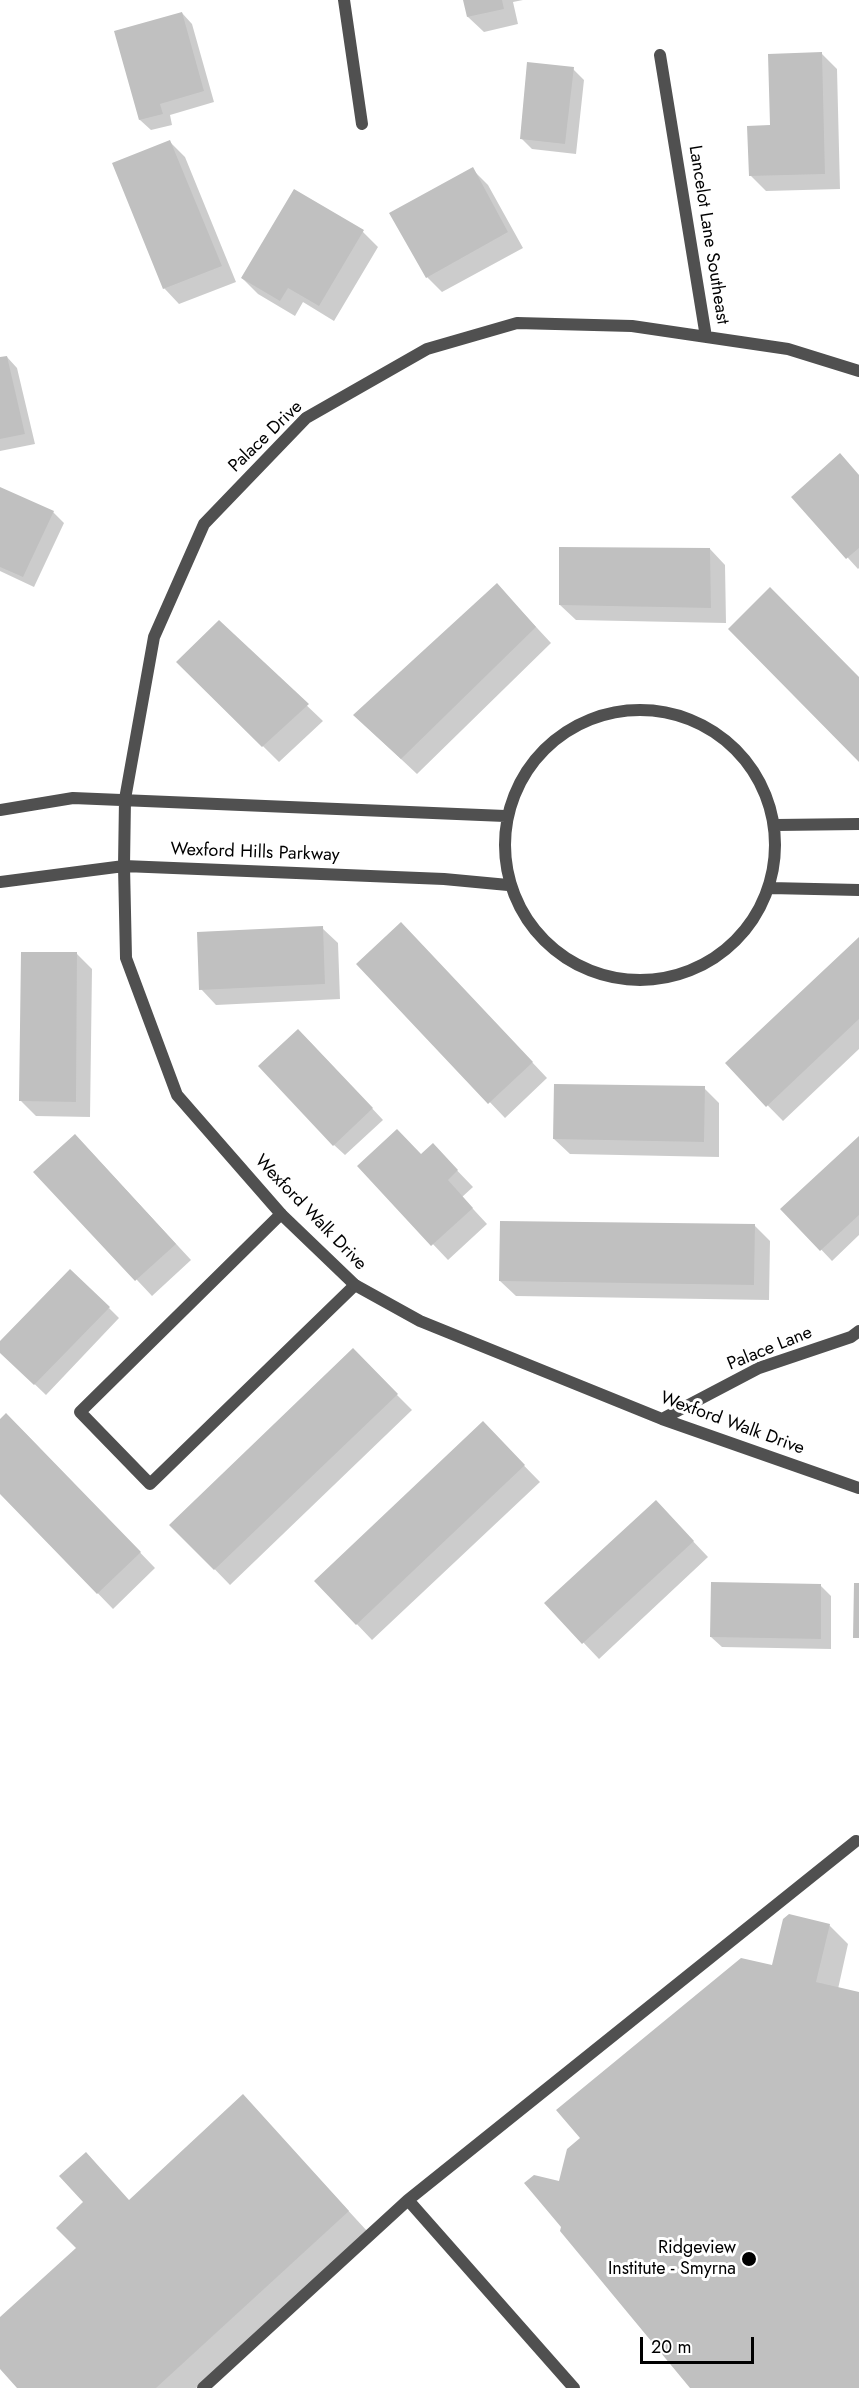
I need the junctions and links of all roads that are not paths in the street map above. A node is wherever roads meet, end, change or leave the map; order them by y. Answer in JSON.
{"nodes":[{"id":1,"x":344,"y":0,"type":"edge"},
{"id":2,"x":660,"y":55,"type":"dead end"},
{"id":3,"x":362,"y":124,"type":"dead end"},
{"id":4,"x":706,"y":337,"type":"junction"},
{"id":5,"x":859,"y":371,"type":"edge"},
{"id":6,"x":125,"y":799,"type":"junction"},
{"id":7,"x":0,"y":810,"type":"edge"},
{"id":8,"x":505,"y":816,"type":"junction"},
{"id":9,"x":859,"y":824,"type":"edge"},
{"id":10,"x":776,"y":825,"type":"junction"},
{"id":11,"x":124,"y":866,"type":"junction"},
{"id":12,"x":0,"y":882,"type":"edge"},
{"id":13,"x":508,"y":885,"type":"junction"},
{"id":14,"x":770,"y":888,"type":"junction"},
{"id":15,"x":859,"y":890,"type":"edge"},
{"id":16,"x":281,"y":1214,"type":"junction"},
{"id":17,"x":355,"y":1285,"type":"junction"},
{"id":18,"x":859,"y":1331,"type":"edge"},
{"id":19,"x":662,"y":1419,"type":"junction"},
{"id":20,"x":859,"y":1488,"type":"edge"},
{"id":21,"x":856,"y":1841,"type":"dead end"},
{"id":22,"x":408,"y":2200,"type":"junction"},
{"id":23,"x":203,"y":2388,"type":"edge"},
{"id":24,"x":574,"y":2388,"type":"edge"}],
"edges":[{"from":1,"to":3,"type":"street"},
{"from":2,"to":4,"type":"street","name":"Lancelot Lane Southeast"},
{"from":4,"to":5,"type":"street","name":"Lancelot Lane Southeast"},
{"from":4,"to":6,"type":"street","name":"Palace Drive"},
{"from":6,"to":7,"type":"street"},
{"from":6,"to":8,"type":"street"},
{"from":6,"to":11,"type":"street","name":"Wexford Walk Drive"},
{"from":8,"to":10,"type":"street"},
{"from":8,"to":13,"type":"street"},
{"from":9,"to":10,"type":"street"},
{"from":10,"to":14,"type":"street"},
{"from":11,"to":12,"type":"street","name":"Wexford Hills Parkway"},
{"from":11,"to":13,"type":"street","name":"Wexford Hills Parkway"},
{"from":11,"to":16,"type":"street","name":"Wexford Walk Drive"},
{"from":13,"to":14,"type":"street"},
{"from":14,"to":15,"type":"street"},
{"from":16,"to":17,"type":"street","name":"Wexford Walk Drive"},
{"from":16,"to":17,"type":"street"},
{"from":17,"to":19,"type":"street","name":"Wexford Walk Drive"},
{"from":18,"to":19,"type":"street","name":"Palace Lane"},
{"from":19,"to":20,"type":"street","name":"Wexford Walk Drive"},
{"from":21,"to":22,"type":"street"},
{"from":22,"to":23,"type":"street"},
{"from":22,"to":24,"type":"street"}]}
